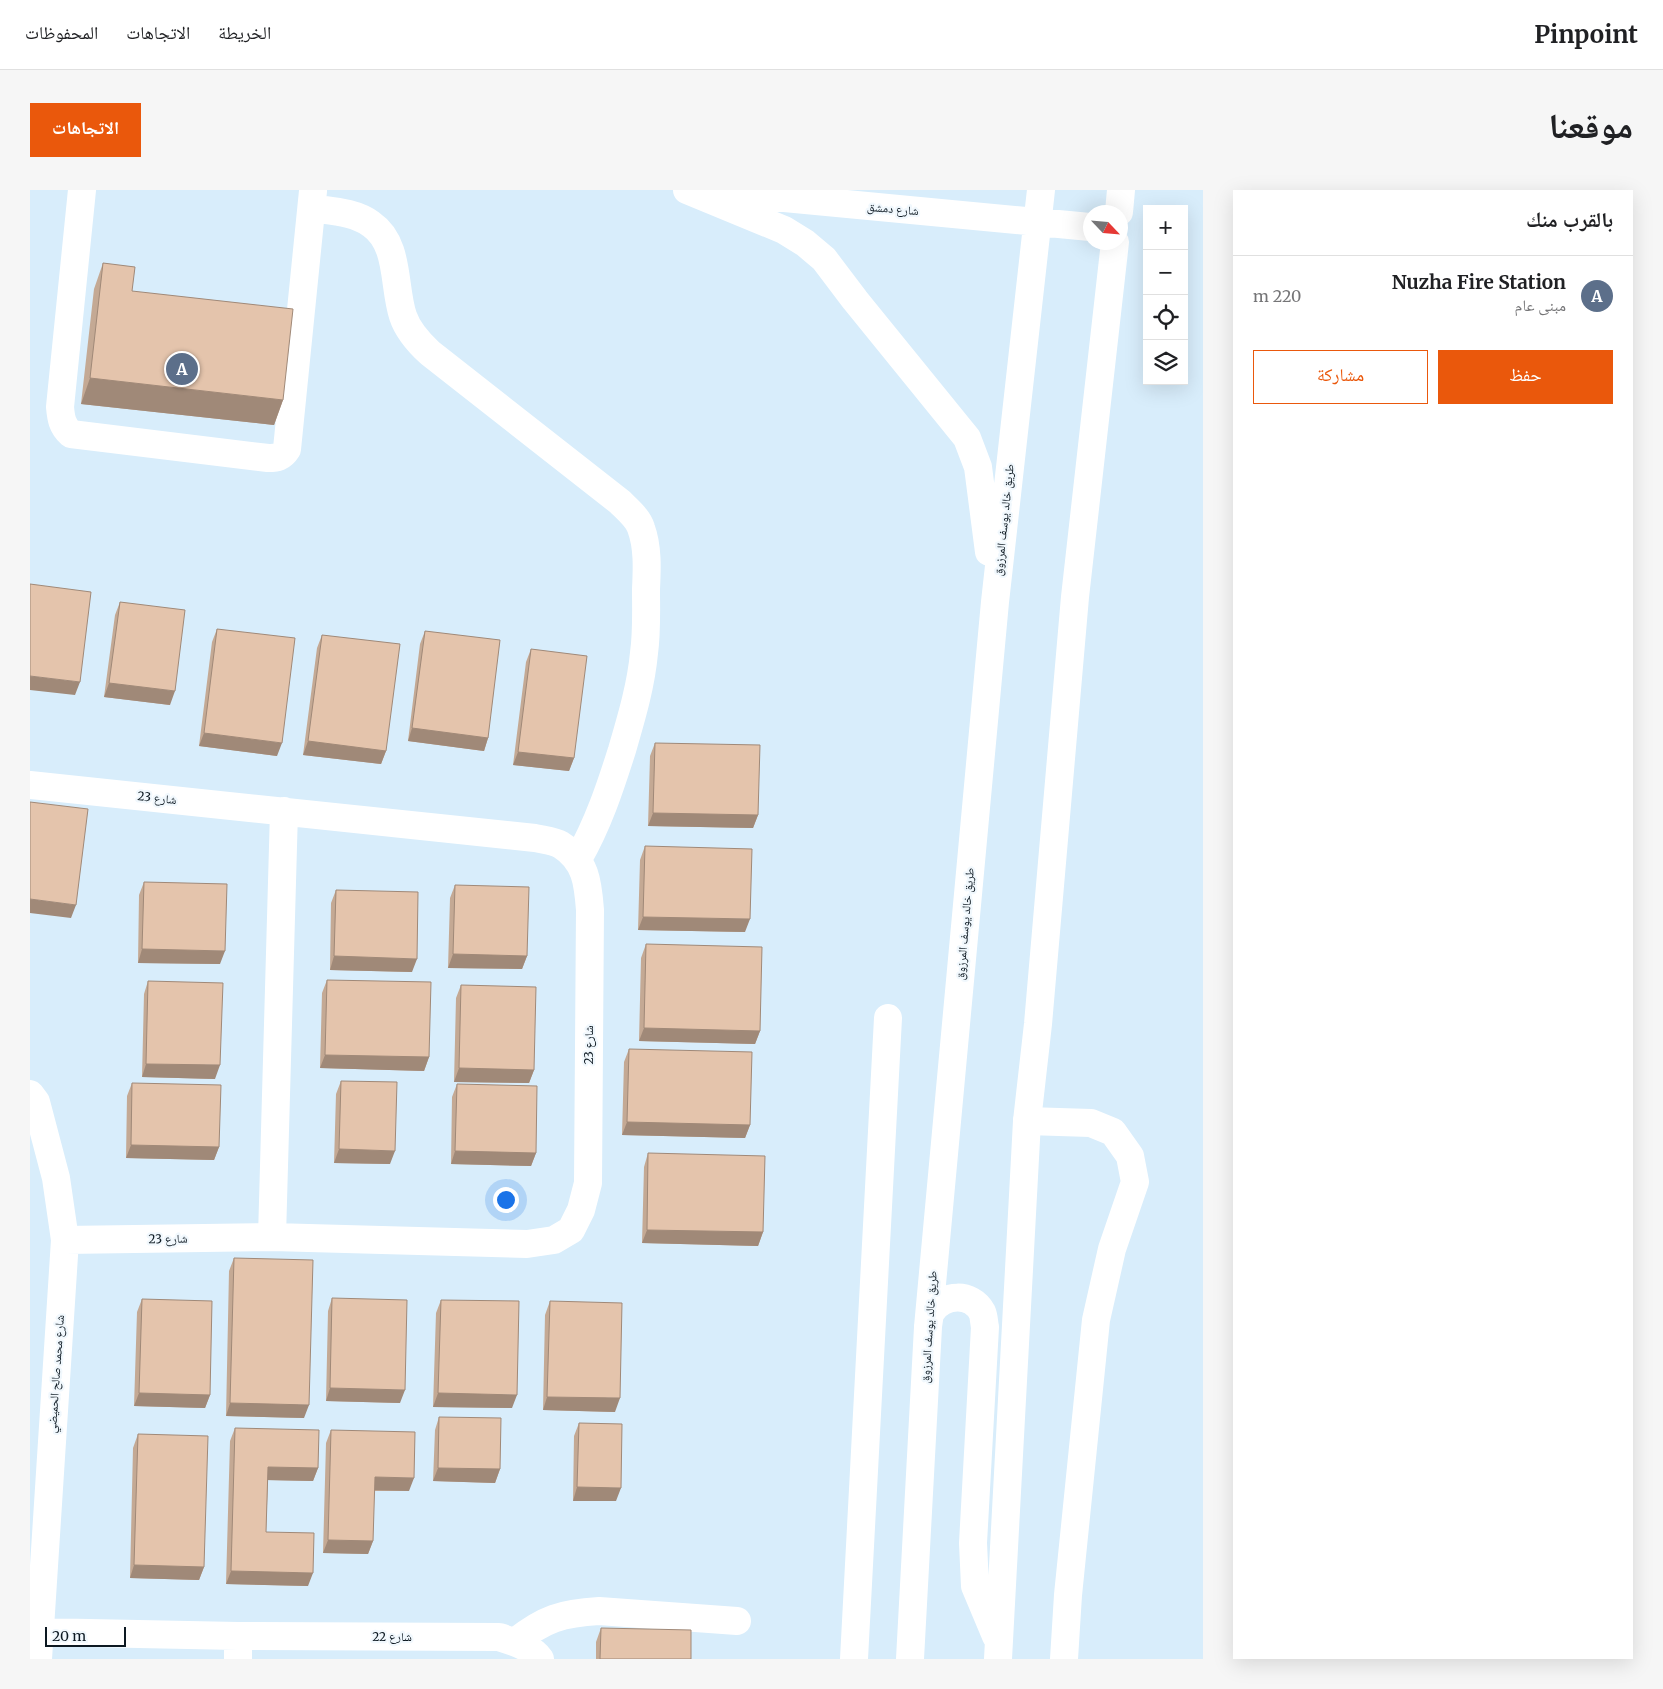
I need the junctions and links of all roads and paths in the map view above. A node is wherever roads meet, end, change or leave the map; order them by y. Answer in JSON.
{"nodes":[{"id":1,"x":82,"y":190,"type":"edge"},
{"id":2,"x":687,"y":190,"type":"edge"},
{"id":3,"x":695,"y":190,"type":"edge"},
{"id":4,"x":1041,"y":190,"type":"edge"},
{"id":5,"x":1122,"y":190,"type":"edge"},
{"id":6,"x":313,"y":199,"type":"edge"},
{"id":7,"x":1119,"y":205,"type":"edge"},
{"id":8,"x":1037,"y":223,"type":"junction"},
{"id":9,"x":1083,"y":226,"type":"edge"},
{"id":10,"x":1114,"y":250,"type":"edge"},
{"id":11,"x":995,"y":602,"type":"junction"},
{"id":12,"x":30,"y":785,"type":"edge"},
{"id":13,"x":284,"y":811,"type":"junction"},
{"id":14,"x":578,"y":859,"type":"junction"},
{"id":15,"x":888,"y":1018,"type":"dead end"},
{"id":16,"x":30,"y":1094,"type":"edge"},
{"id":17,"x":1027,"y":1121,"type":"junction"},
{"id":18,"x":272,"y":1237,"type":"junction"},
{"id":19,"x":65,"y":1240,"type":"junction"},
{"id":20,"x":928,"y":1327,"type":"junction"},
{"id":21,"x":737,"y":1621,"type":"dead end"},
{"id":22,"x":39,"y":1632,"type":"junction"},
{"id":23,"x":515,"y":1642,"type":"junction"},
{"id":24,"x":238,"y":1648,"type":"edge"},
{"id":25,"x":998,"y":1650,"type":"edge"},
{"id":26,"x":38,"y":1659,"type":"edge"},
{"id":27,"x":540,"y":1659,"type":"edge"},
{"id":28,"x":854,"y":1659,"type":"edge"},
{"id":29,"x":910,"y":1659,"type":"edge"},
{"id":30,"x":1064,"y":1659,"type":"edge"}],
"edges":[{"from":1,"to":6,"type":"main road"},
{"from":2,"to":11,"type":"main road"},
{"from":3,"to":8,"type":"main road","name":"شارع دمشق"},
{"from":4,"to":8,"type":"main road","name":"طريق خالد يوسف المرزوق"},
{"from":5,"to":7,"type":"main road"},
{"from":6,"to":14,"type":"main road"},
{"from":8,"to":9,"type":"main road","name":"شارع دمشق"},
{"from":8,"to":11,"type":"main road","name":"طريق خالد يوسف المرزوق"},
{"from":10,"to":17,"type":"main road"},
{"from":11,"to":20,"type":"main road","name":"طريق خالد يوسف المرزوق"},
{"from":12,"to":13,"type":"main road","name":"شارع 23"},
{"from":13,"to":14,"type":"main road","name":"شارع 23"},
{"from":13,"to":18,"type":"main road"},
{"from":14,"to":18,"type":"main road","name":"شارع 23"},
{"from":15,"to":28,"type":"main road"},
{"from":16,"to":19,"type":"main road","name":"شارع محمد صالح الحميضي"},
{"from":17,"to":25,"type":"main road"},
{"from":17,"to":30,"type":"main road"},
{"from":18,"to":19,"type":"main road","name":"شارع 23"},
{"from":19,"to":22,"type":"main road","name":"شارع محمد صالح الحميضي"},
{"from":20,"to":25,"type":"main road"},
{"from":20,"to":29,"type":"main road","name":"طريق خالد يوسف المرزوق"},
{"from":21,"to":23,"type":"main road"},
{"from":22,"to":24,"type":"main road","name":"شارع 22"},
{"from":22,"to":26,"type":"main road","name":"شارع محمد صالح الحميضي"},
{"from":23,"to":24,"type":"main road","name":"شارع 22"},
{"from":23,"to":27,"type":"main road","name":"شارع 22"}]}
